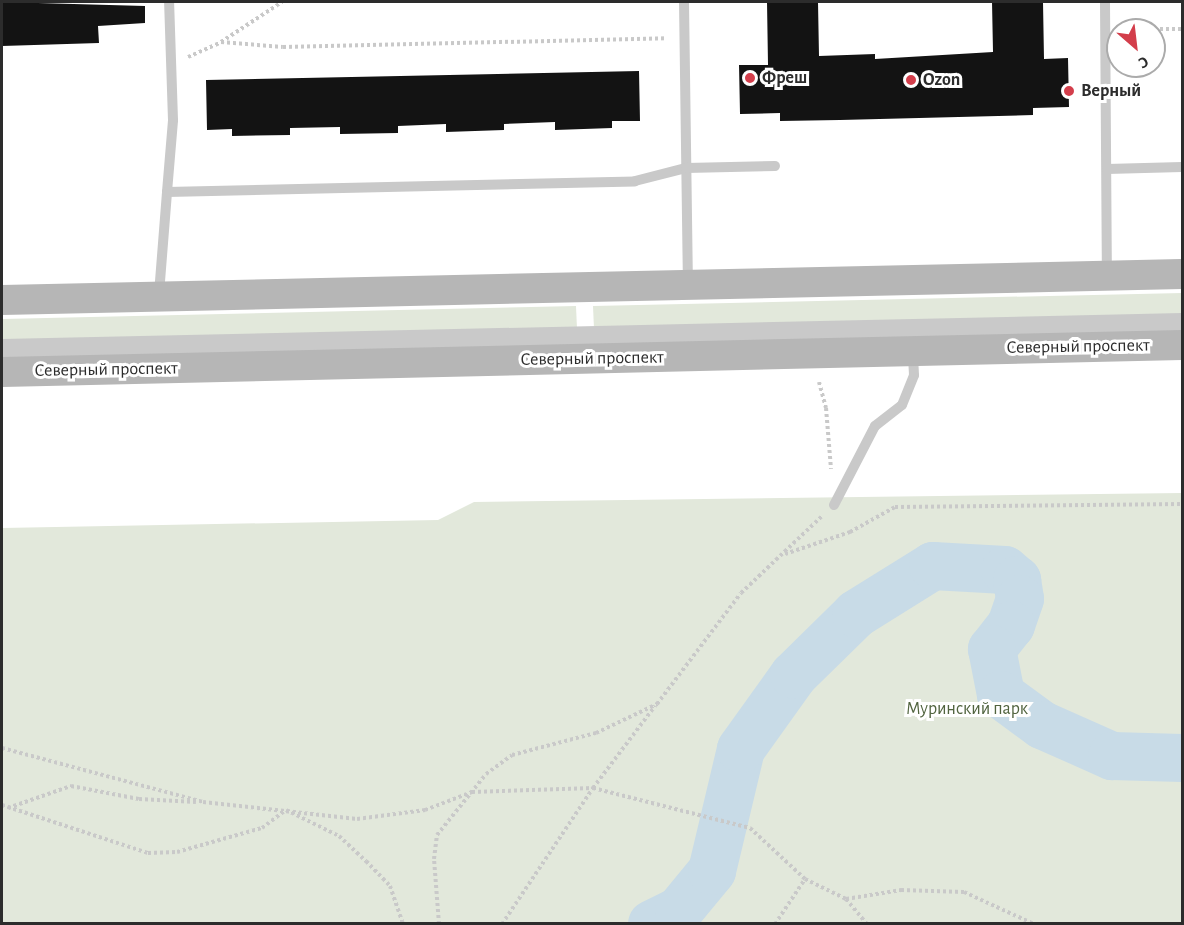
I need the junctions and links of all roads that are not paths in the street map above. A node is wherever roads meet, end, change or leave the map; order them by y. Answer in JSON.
{"nodes":[{"id":1,"x":169,"y":2,"type":"edge"},
{"id":2,"x":684,"y":2,"type":"edge"},
{"id":3,"x":1105,"y":2,"type":"edge"},
{"id":4,"x":775,"y":166,"type":"dead end"},
{"id":5,"x":1182,"y":167,"type":"edge"},
{"id":6,"x":686,"y":168,"type":"junction"},
{"id":7,"x":1107,"y":169,"type":"junction"},
{"id":8,"x":167,"y":192,"type":"junction"},
{"id":9,"x":1182,"y":274,"type":"edge"},
{"id":10,"x":1107,"y":276,"type":"junction"},
{"id":11,"x":688,"y":285,"type":"junction"},
{"id":12,"x":159,"y":297,"type":"junction"},
{"id":13,"x":2,"y":300,"type":"edge"},
{"id":14,"x":1182,"y":323,"type":"edge"},
{"id":15,"x":1182,"y":345,"type":"edge"},
{"id":16,"x":2,"y":350,"type":"edge"},
{"id":17,"x":912,"y":351,"type":"junction"},
{"id":18,"x":2,"y":372,"type":"edge"},
{"id":19,"x":834,"y":505,"type":"road end"}],
"edges":[{"from":1,"to":8,"type":"lane"},
{"from":2,"to":6,"type":"lane"},
{"from":3,"to":7,"type":"lane"},
{"from":4,"to":6,"type":"lane"},
{"from":5,"to":7,"type":"lane"},
{"from":6,"to":8,"type":"lane"},
{"from":6,"to":11,"type":"lane"},
{"from":7,"to":10,"type":"lane"},
{"from":8,"to":12,"type":"lane"},
{"from":9,"to":10,"type":"main road"},
{"from":10,"to":11,"type":"main road"},
{"from":11,"to":12,"type":"main road"},
{"from":12,"to":13,"type":"main road"},
{"from":14,"to":16,"type":"street","name":"Северный проспект"},
{"from":15,"to":17,"type":"main road","name":"Северный проспект"},
{"from":17,"to":18,"type":"main road","name":"Северный проспект"},
{"from":17,"to":19,"type":"lane"}]}
